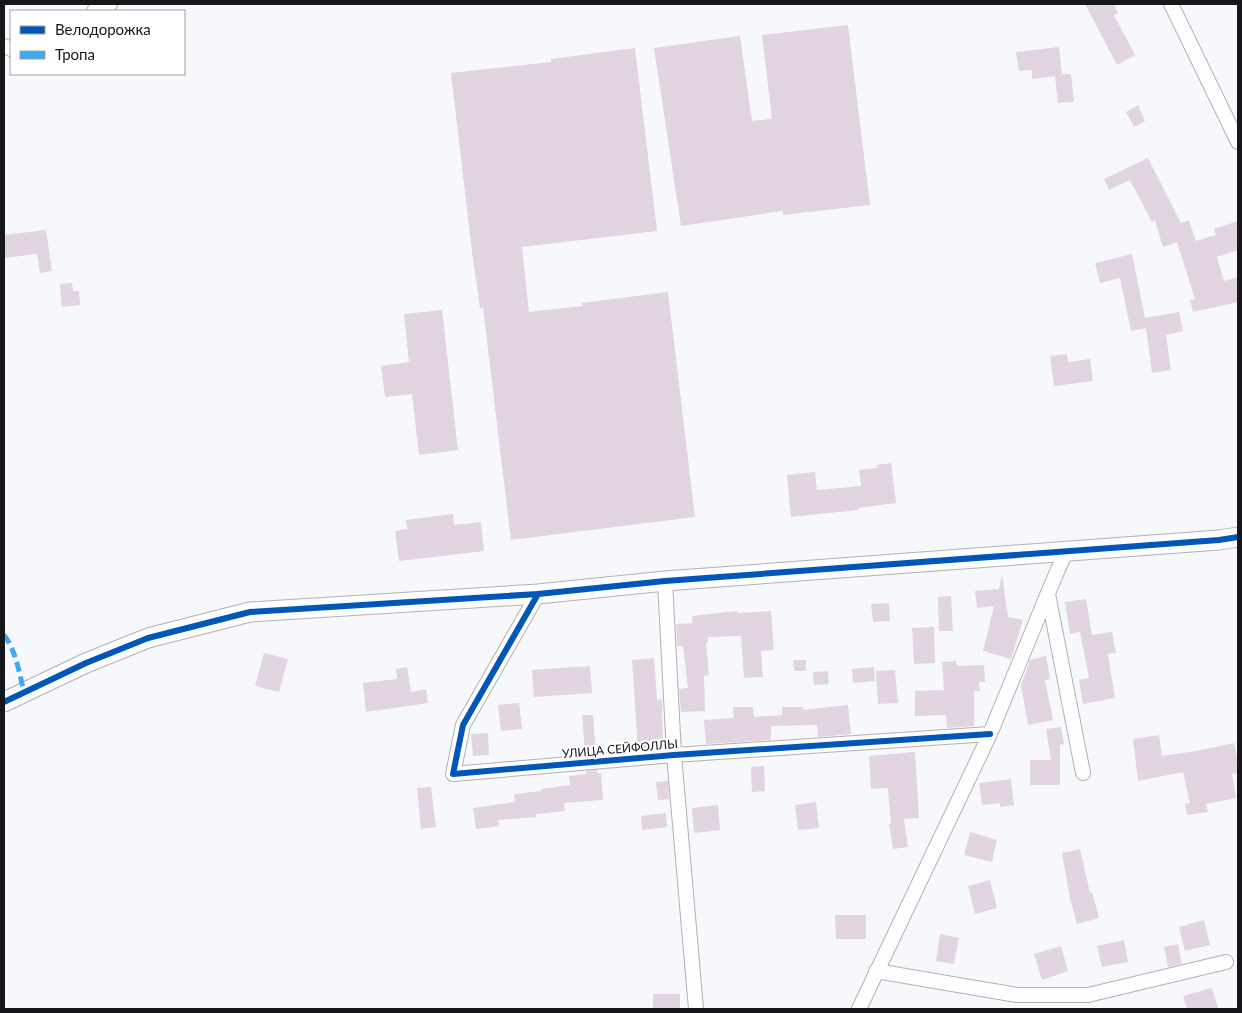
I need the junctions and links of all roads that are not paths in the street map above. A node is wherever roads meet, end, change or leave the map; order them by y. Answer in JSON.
{"nodes":[{"id":1,"x":110,"y":4,"type":"edge"},
{"id":2,"x":1171,"y":4,"type":"edge"},
{"id":3,"x":96,"y":10,"type":"edge"},
{"id":4,"x":1238,"y":142,"type":"edge"},
{"id":5,"x":1238,"y":537,"type":"edge"},
{"id":6,"x":1066,"y":551,"type":"junction"},
{"id":7,"x":665,"y":581,"type":"junction"},
{"id":8,"x":1048,"y":593,"type":"junction"},
{"id":9,"x":538,"y":594,"type":"junction"},
{"id":10,"x":4,"y":702,"type":"edge"},
{"id":11,"x":990,"y":734,"type":"junction"},
{"id":12,"x":674,"y":755,"type":"junction"},
{"id":13,"x":1083,"y":773,"type":"dead end"},
{"id":14,"x":1226,"y":962,"type":"dead end"},
{"id":15,"x":876,"y":971,"type":"junction"},
{"id":16,"x":696,"y":1009,"type":"edge"},
{"id":17,"x":859,"y":1009,"type":"edge"}],
"edges":[{"from":1,"to":3,"type":"street"},
{"from":2,"to":4,"type":"street"},
{"from":5,"to":6,"type":"street"},
{"from":6,"to":7,"type":"street"},
{"from":6,"to":8,"type":"street"},
{"from":7,"to":9,"type":"street"},
{"from":7,"to":12,"type":"street"},
{"from":8,"to":11,"type":"street"},
{"from":8,"to":13,"type":"street"},
{"from":9,"to":10,"type":"street"},
{"from":9,"to":12,"type":"street","name":"УЛИЦА СЕЙФОЛЛЫ"},
{"from":11,"to":12,"type":"street","name":"УЛИЦА СЕЙФОЛЛЫ"},
{"from":11,"to":15,"type":"street"},
{"from":12,"to":16,"type":"street"},
{"from":14,"to":15,"type":"street"},
{"from":15,"to":17,"type":"street"}]}
